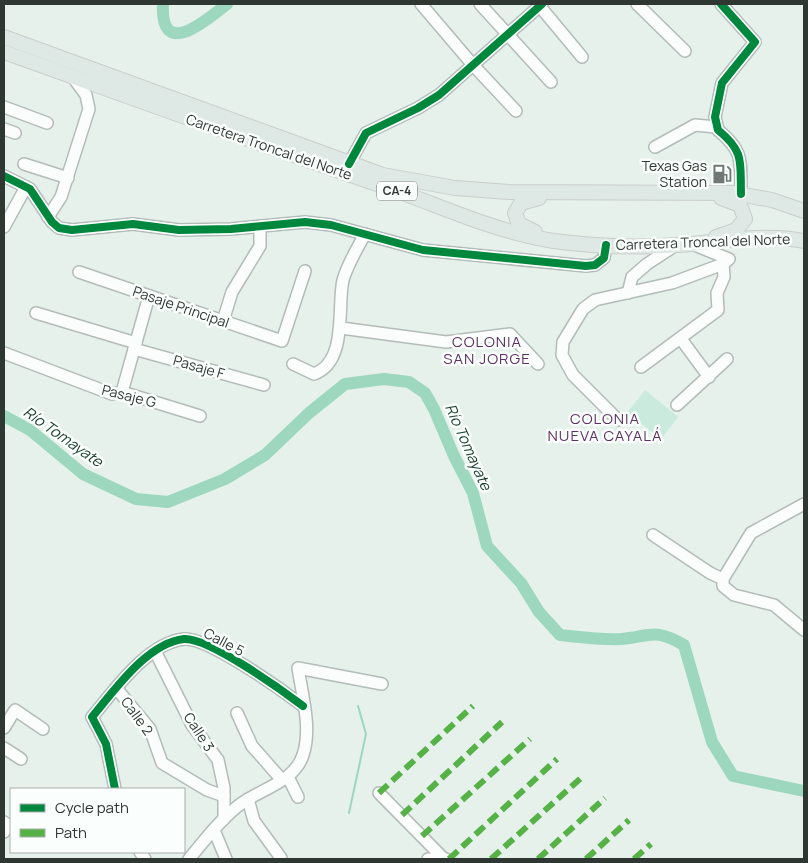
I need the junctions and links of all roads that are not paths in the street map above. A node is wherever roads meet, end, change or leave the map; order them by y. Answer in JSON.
{"nodes":[{"id":1,"x":421,"y":4,"type":"edge"},
{"id":2,"x":480,"y":4,"type":"edge"},
{"id":3,"x":540,"y":4,"type":"edge"},
{"id":4,"x":637,"y":4,"type":"edge"},
{"id":5,"x":721,"y":4,"type":"edge"},
{"id":6,"x":507,"y":33,"type":"junction"},
{"id":7,"x":4,"y":37,"type":"edge"},
{"id":8,"x":685,"y":51,"type":"dead end"},
{"id":9,"x":4,"y":52,"type":"edge"},
{"id":10,"x":582,"y":57,"type":"dead end"},
{"id":11,"x":472,"y":65,"type":"junction"},
{"id":12,"x":72,"y":76,"type":"junction"},
{"id":13,"x":551,"y":82,"type":"dead end"},
{"id":14,"x":4,"y":107,"type":"edge"},
{"id":15,"x":516,"y":111,"type":"dead end"},
{"id":16,"x":47,"y":123,"type":"dead end"},
{"id":17,"x":716,"y":126,"type":"junction"},
{"id":18,"x":4,"y":129,"type":"edge"},
{"id":19,"x":15,"y":133,"type":"dead end"},
{"id":20,"x":655,"y":147,"type":"dead end"},
{"id":21,"x":24,"y":164,"type":"dead end"},
{"id":22,"x":349,"y":164,"type":"junction"},
{"id":23,"x":4,"y":176,"type":"edge"},
{"id":24,"x":68,"y":178,"type":"junction"},
{"id":25,"x":26,"y":187,"type":"junction"},
{"id":26,"x":572,"y":192,"type":"junction"},
{"id":27,"x":700,"y":192,"type":"junction"},
{"id":28,"x":741,"y":194,"type":"junction"},
{"id":29,"x":804,"y":211,"type":"edge"},
{"id":30,"x":48,"y":217,"type":"junction"},
{"id":31,"x":260,"y":226,"type":"junction"},
{"id":32,"x":4,"y":227,"type":"edge"},
{"id":33,"x":365,"y":234,"type":"junction"},
{"id":34,"x":554,"y":241,"type":"junction"},
{"id":35,"x":804,"y":241,"type":"edge"},
{"id":36,"x":697,"y":243,"type":"junction"},
{"id":37,"x":606,"y":245,"type":"junction"},
{"id":38,"x":677,"y":245,"type":"junction"},
{"id":39,"x":638,"y":246,"type":"junction"},
{"id":40,"x":647,"y":264,"type":"junction"},
{"id":41,"x":723,"y":264,"type":"junction"},
{"id":42,"x":305,"y":271,"type":"dead end"},
{"id":43,"x":79,"y":272,"type":"dead end"},
{"id":44,"x":628,"y":293,"type":"junction"},
{"id":45,"x":149,"y":296,"type":"junction"},
{"id":46,"x":36,"y":313,"type":"dead end"},
{"id":47,"x":223,"y":321,"type":"junction"},
{"id":48,"x":341,"y":328,"type":"junction"},
{"id":49,"x":681,"y":339,"type":"junction"},
{"id":50,"x":135,"y":346,"type":"junction"},
{"id":51,"x":4,"y":353,"type":"edge"},
{"id":52,"x":728,"y":359,"type":"dead end"},
{"id":53,"x":293,"y":364,"type":"dead end"},
{"id":54,"x":538,"y":364,"type":"dead end"},
{"id":55,"x":641,"y":367,"type":"dead end"},
{"id":56,"x":709,"y":377,"type":"junction"},
{"id":57,"x":264,"y":385,"type":"dead end"},
{"id":58,"x":122,"y":392,"type":"junction"},
{"id":59,"x":677,"y":405,"type":"dead end"},
{"id":60,"x":200,"y":416,"type":"dead end"},
{"id":61,"x":618,"y":420,"type":"dead end"},
{"id":62,"x":804,"y":504,"type":"edge"},
{"id":63,"x":653,"y":535,"type":"dead end"},
{"id":64,"x":723,"y":579,"type":"junction"},
{"id":65,"x":804,"y":630,"type":"edge"},
{"id":66,"x":155,"y":650,"type":"junction"},
{"id":67,"x":382,"y":684,"type":"dead end"},
{"id":68,"x":116,"y":688,"type":"junction"},
{"id":69,"x":303,"y":706,"type":"junction"},
{"id":70,"x":237,"y":714,"type":"dead end"},
{"id":71,"x":4,"y":728,"type":"edge"},
{"id":72,"x":43,"y":729,"type":"dead end"},
{"id":73,"x":4,"y":748,"type":"edge"},
{"id":74,"x":21,"y":759,"type":"dead end"},
{"id":75,"x":285,"y":778,"type":"junction"},
{"id":76,"x":115,"y":788,"type":"edge"},
{"id":77,"x":379,"y":793,"type":"dead end"},
{"id":78,"x":224,"y":796,"type":"junction"},
{"id":79,"x":298,"y":797,"type":"dead end"},
{"id":80,"x":248,"y":799,"type":"junction"},
{"id":81,"x":224,"y":819,"type":"junction"},
{"id":82,"x":214,"y":830,"type":"junction"},
{"id":83,"x":281,"y":858,"type":"edge"},
{"id":84,"x":189,"y":859,"type":"edge"},
{"id":85,"x":226,"y":859,"type":"edge"},
{"id":86,"x":428,"y":859,"type":"edge"},
{"id":87,"x":445,"y":859,"type":"edge"}],
"edges":[{"from":1,"to":11,"type":"street"},
{"from":2,"to":6,"type":"street"},
{"from":3,"to":6,"type":"street"},
{"from":3,"to":10,"type":"street"},
{"from":4,"to":8,"type":"street"},
{"from":5,"to":17,"type":"street"},
{"from":6,"to":11,"type":"street"},
{"from":6,"to":13,"type":"street"},
{"from":7,"to":22,"type":"main road","name":"Carretera Troncal del Norte","number":"CA-4"},
{"from":9,"to":12,"type":"main road","name":"Carretera Troncal del Norte","number":"CA-4"},
{"from":11,"to":15,"type":"street"},
{"from":11,"to":22,"type":"street"},
{"from":12,"to":24,"type":"street"},
{"from":12,"to":34,"type":"main road","name":"Carretera Troncal del Norte","number":"CA-4"},
{"from":14,"to":16,"type":"street"},
{"from":17,"to":20,"type":"street"},
{"from":17,"to":28,"type":"street"},
{"from":18,"to":19,"type":"street"},
{"from":21,"to":24,"type":"street"},
{"from":22,"to":26,"type":"main road","name":"Carretera Troncal del Norte","number":"CA-4"},
{"from":23,"to":25,"type":"street"},
{"from":24,"to":30,"type":"street"},
{"from":25,"to":30,"type":"street"},
{"from":25,"to":32,"type":"street"},
{"from":26,"to":27,"type":"main road","name":"Carretera Troncal del Norte","number":"CA-4"},
{"from":26,"to":34,"type":"main road"},
{"from":27,"to":28,"type":"main road","name":"Carretera Troncal del Norte","number":"CA-4"},
{"from":27,"to":36,"type":"main road"},
{"from":28,"to":29,"type":"main road","name":"Carretera Troncal del Norte","number":"CA-4"},
{"from":30,"to":31,"type":"street"},
{"from":31,"to":33,"type":"street"},
{"from":31,"to":47,"type":"street"},
{"from":33,"to":37,"type":"street"},
{"from":33,"to":48,"type":"street"},
{"from":34,"to":37,"type":"main road","name":"Carretera Troncal del Norte","number":"CA-4"},
{"from":35,"to":36,"type":"main road","name":"Carretera Troncal del Norte","number":"CA-4"},
{"from":36,"to":38,"type":"main road","name":"Carretera Troncal del Norte","number":"CA-4"},
{"from":36,"to":41,"type":"street"},
{"from":37,"to":39,"type":"main road","name":"Carretera Troncal del Norte","number":"CA-4"},
{"from":38,"to":39,"type":"main road","name":"Carretera Troncal del Norte","number":"CA-4"},
{"from":38,"to":40,"type":"street"},
{"from":39,"to":40,"type":"street"},
{"from":40,"to":44,"type":"street"},
{"from":41,"to":44,"type":"street"},
{"from":41,"to":49,"type":"street"},
{"from":42,"to":47,"type":"street","name":"Pasaje Principal"},
{"from":43,"to":45,"type":"street","name":"Pasaje Principal"},
{"from":44,"to":61,"type":"street"},
{"from":45,"to":47,"type":"street","name":"Pasaje Principal"},
{"from":45,"to":50,"type":"street"},
{"from":46,"to":50,"type":"street","name":"Pasaje F"},
{"from":48,"to":53,"type":"street"},
{"from":48,"to":54,"type":"street"},
{"from":49,"to":55,"type":"street"},
{"from":49,"to":56,"type":"street"},
{"from":50,"to":57,"type":"street","name":"Pasaje F"},
{"from":50,"to":58,"type":"street"},
{"from":51,"to":58,"type":"street","name":"Pasaje G"},
{"from":52,"to":56,"type":"street"},
{"from":56,"to":59,"type":"street"},
{"from":58,"to":60,"type":"street","name":"Pasaje G"},
{"from":62,"to":64,"type":"street"},
{"from":63,"to":64,"type":"street"},
{"from":64,"to":65,"type":"street"},
{"from":66,"to":68,"type":"street","name":"Calle 5"},
{"from":66,"to":69,"type":"street","name":"Calle 5"},
{"from":66,"to":78,"type":"street","name":"Calle 3"},
{"from":67,"to":69,"type":"street"},
{"from":68,"to":76,"type":"street","name":"Calle 5"},
{"from":68,"to":78,"type":"street","name":"Calle 2"},
{"from":69,"to":75,"type":"street"},
{"from":70,"to":75,"type":"street"},
{"from":71,"to":72,"type":"street"},
{"from":73,"to":74,"type":"street"},
{"from":75,"to":79,"type":"street"},
{"from":75,"to":80,"type":"street"},
{"from":77,"to":87,"type":"street"},
{"from":78,"to":81,"type":"street","name":"Calle 3"},
{"from":80,"to":81,"type":"street"},
{"from":80,"to":83,"type":"street"},
{"from":81,"to":82,"type":"street"},
{"from":82,"to":84,"type":"street"},
{"from":82,"to":85,"type":"street"},
{"from":86,"to":87,"type":"street"}]}
